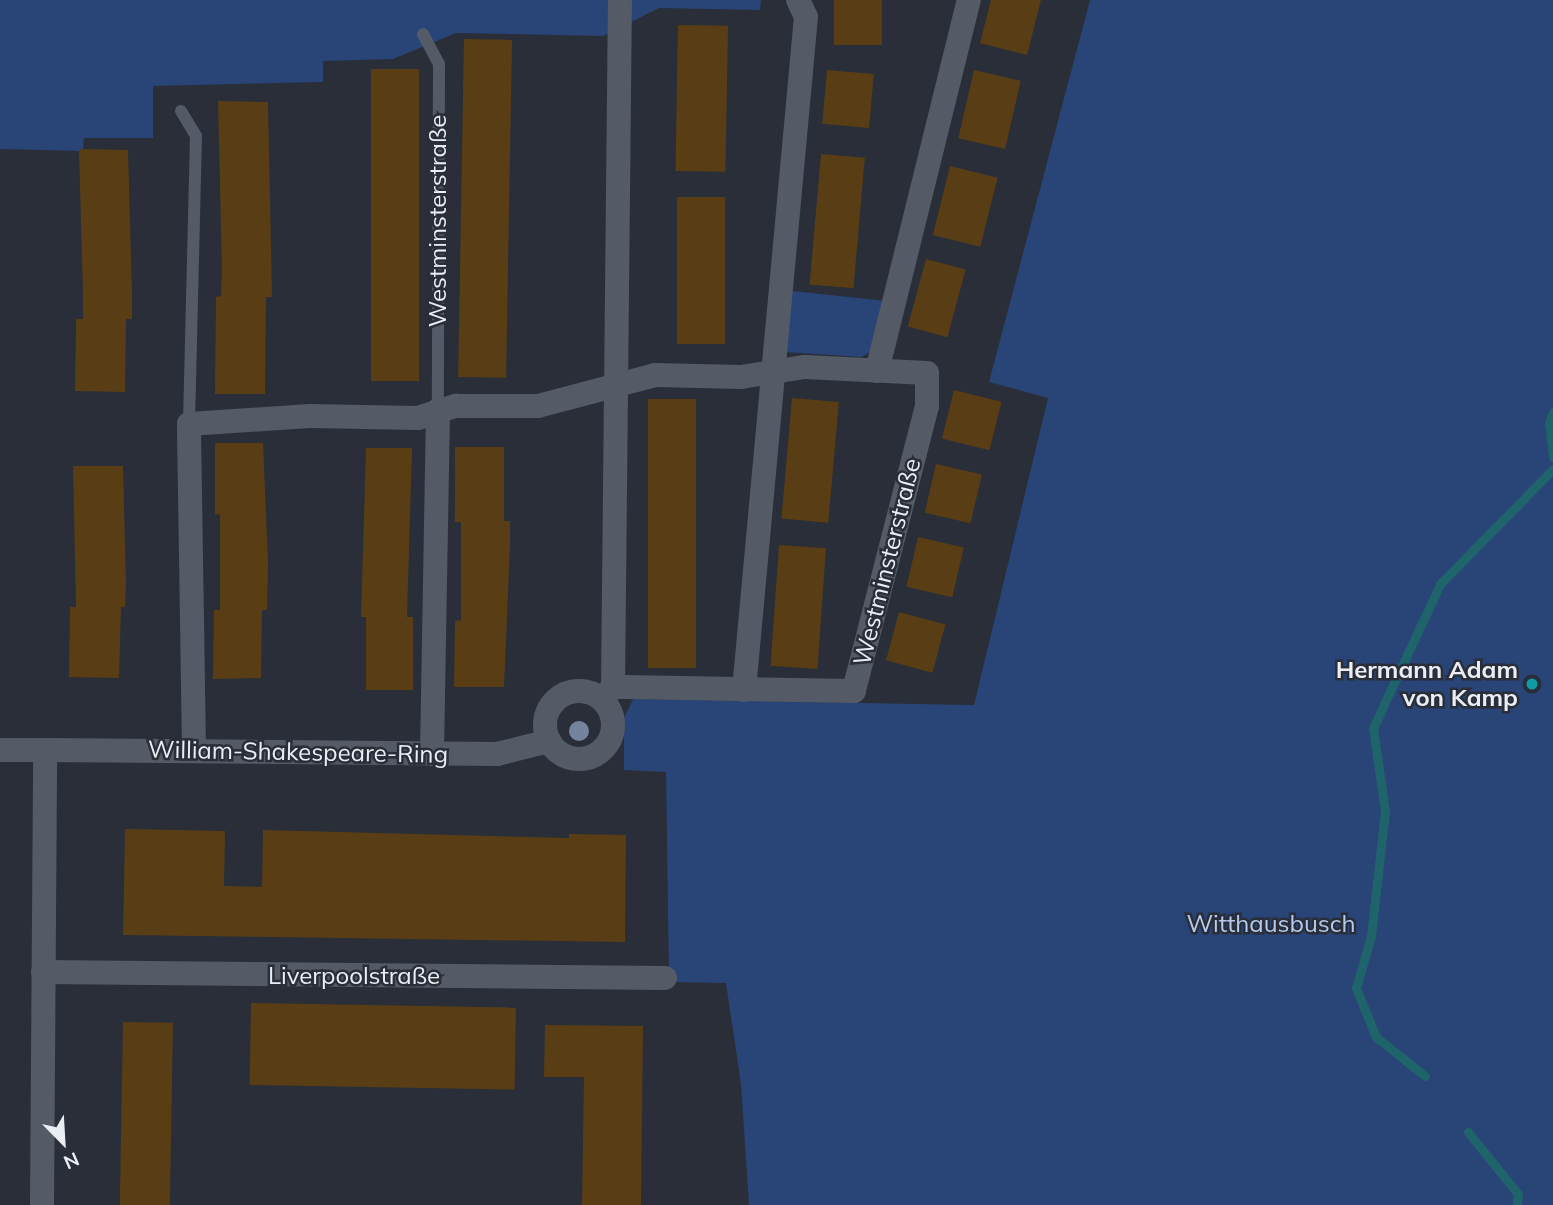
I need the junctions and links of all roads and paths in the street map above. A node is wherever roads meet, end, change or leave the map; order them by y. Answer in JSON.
{"nodes":[{"id":1,"x":798,"y":0,"type":"edge"},
{"id":2,"x":969,"y":0,"type":"edge"},
{"id":3,"x":620,"y":1,"type":"edge"},
{"id":4,"x":424,"y":34,"type":"dead end"},
{"id":5,"x":181,"y":111,"type":"dead end"},
{"id":6,"x":773,"y":369,"type":"junction"},
{"id":7,"x":877,"y":371,"type":"junction"},
{"id":8,"x":615,"y":388,"type":"junction"},
{"id":9,"x":438,"y":410,"type":"junction"},
{"id":10,"x":189,"y":424,"type":"junction"},
{"id":11,"x":744,"y":691,"type":"junction"},
{"id":12,"x":607,"y":693,"type":"junction"},
{"id":13,"x":549,"y":741,"type":"junction"},
{"id":14,"x":194,"y":749,"type":"junction"},
{"id":15,"x":0,"y":750,"type":"edge"},
{"id":16,"x":45,"y":750,"type":"junction"},
{"id":17,"x":432,"y":754,"type":"junction"},
{"id":18,"x":43,"y":972,"type":"junction"},
{"id":19,"x":664,"y":978,"type":"dead end"},
{"id":20,"x":42,"y":1205,"type":"edge"}],
"edges":[{"from":1,"to":6,"type":"street"},
{"from":2,"to":7,"type":"street"},
{"from":3,"to":8,"type":"street"},
{"from":4,"to":9,"type":"lane","name":"Westminsterstraße"},
{"from":5,"to":10,"type":"lane"},
{"from":6,"to":7,"type":"street","name":"Westminsterstraße"},
{"from":6,"to":8,"type":"street","name":"Westminsterstraße"},
{"from":6,"to":11,"type":"street"},
{"from":7,"to":11,"type":"street","name":"Westminsterstraße"},
{"from":8,"to":9,"type":"street","name":"Westminsterstraße"},
{"from":8,"to":12,"type":"street"},
{"from":9,"to":10,"type":"street","name":"Westminsterstraße"},
{"from":9,"to":17,"type":"street","name":"Westminsterstraße"},
{"from":10,"to":14,"type":"street"},
{"from":11,"to":12,"type":"street","name":"Westminsterstraße"},
{"from":12,"to":13,"type":"street","name":"Westminsterstraße"},
{"from":12,"to":13,"type":"street"},
{"from":13,"to":17,"type":"street","name":"William-Shakespeare-Ring"},
{"from":14,"to":16,"type":"street","name":"William-Shakespeare-Ring"},
{"from":14,"to":17,"type":"street","name":"William-Shakespeare-Ring"},
{"from":15,"to":16,"type":"street","name":"William-Shakespeare-Ring"},
{"from":16,"to":18,"type":"street"},
{"from":18,"to":19,"type":"street","name":"Liverpoolstraße"},
{"from":18,"to":20,"type":"street"}]}
